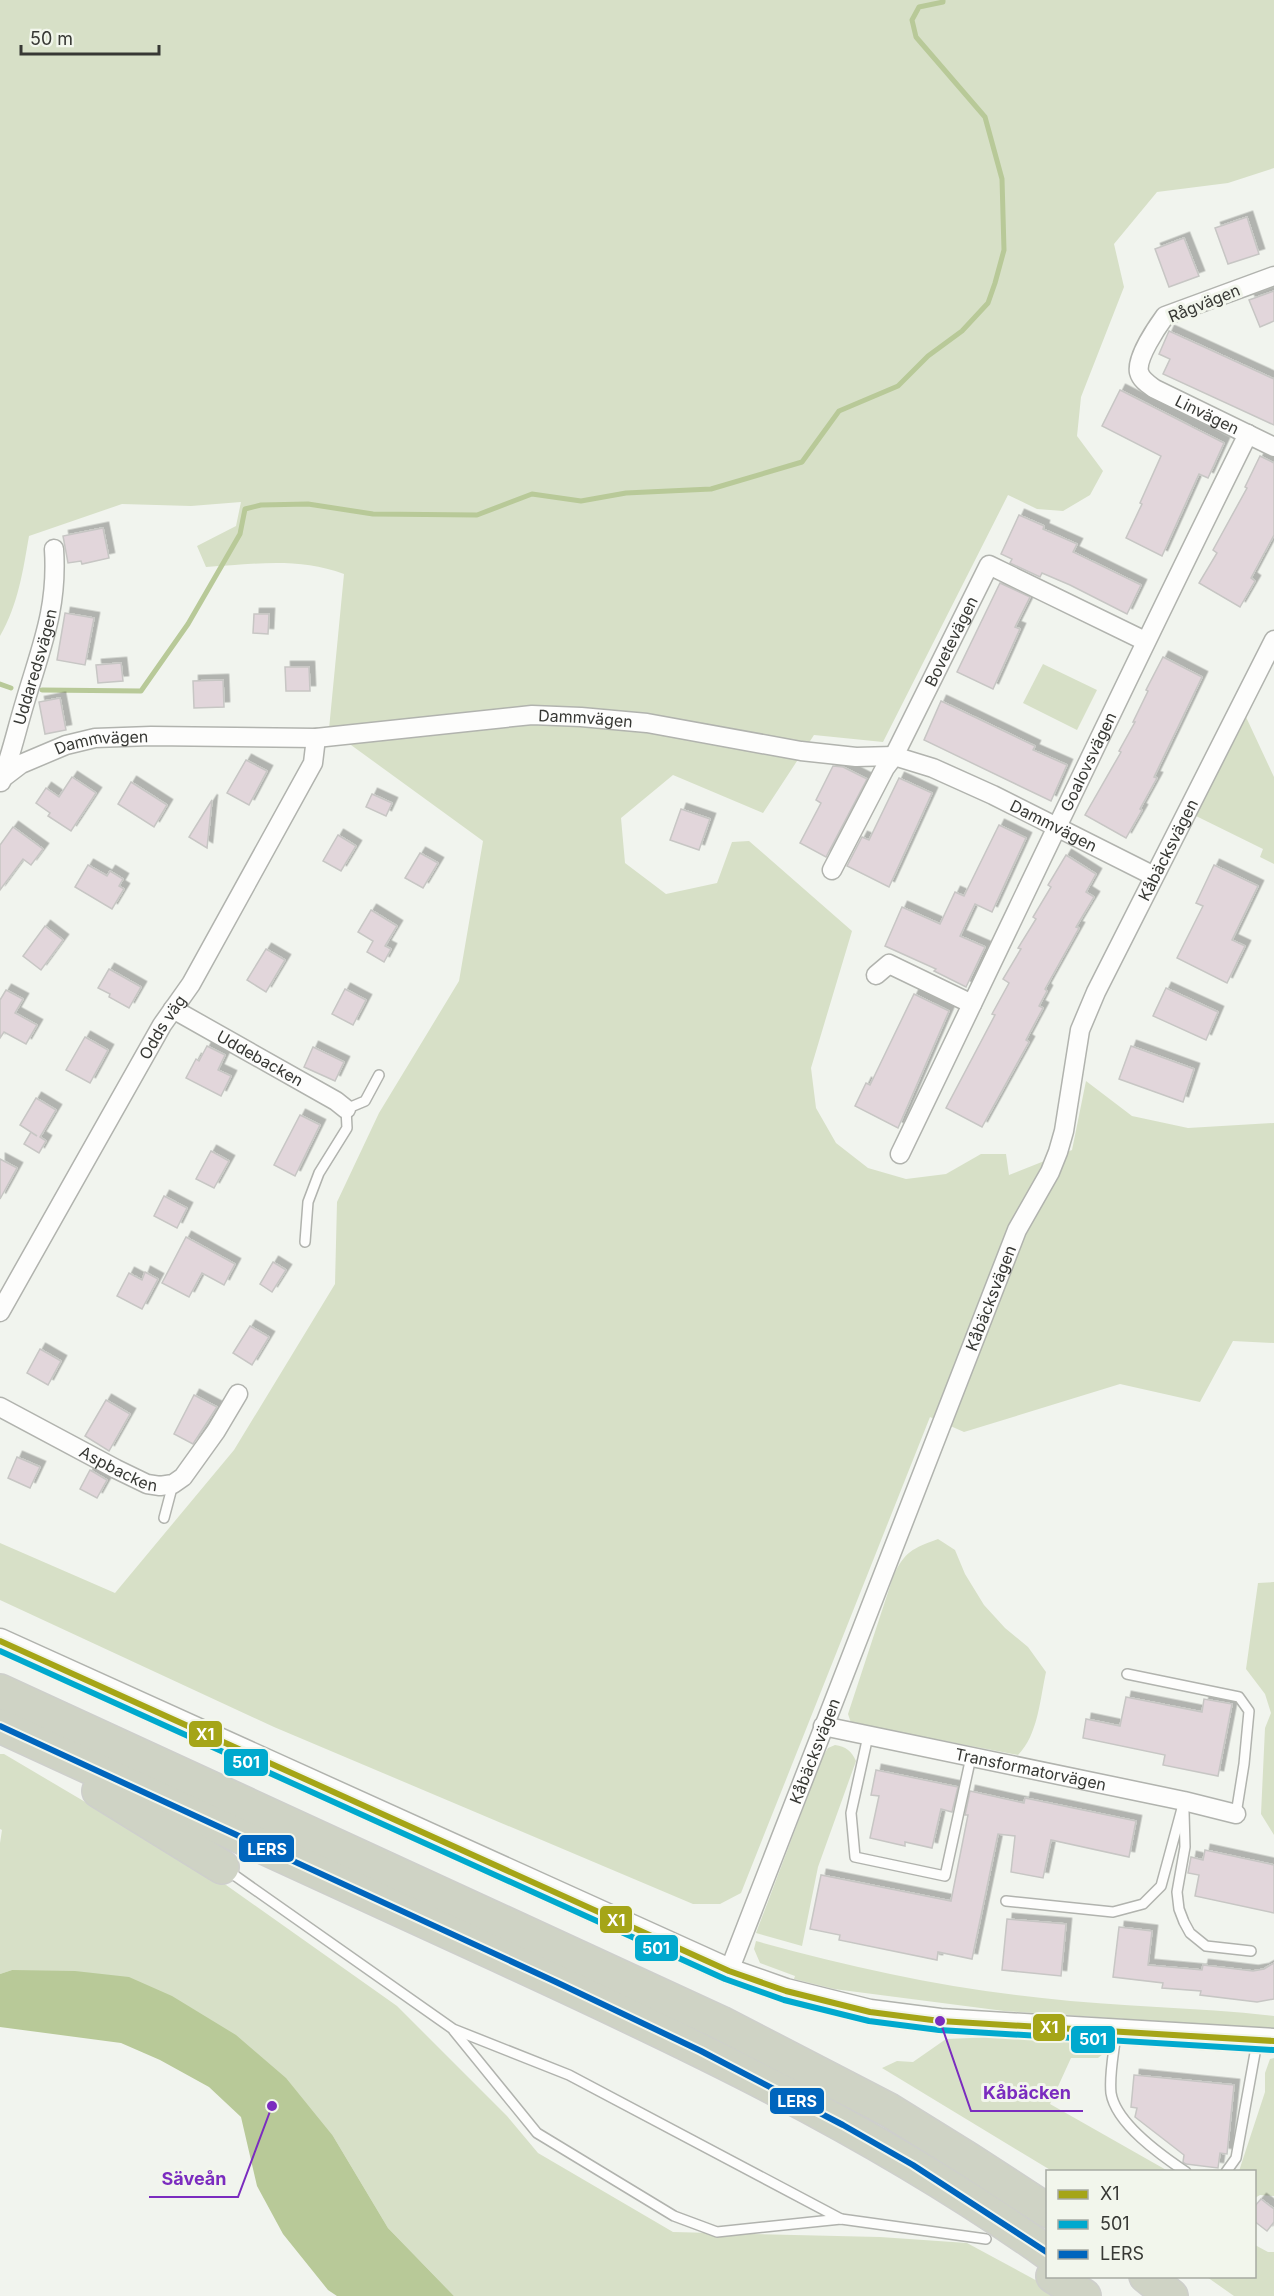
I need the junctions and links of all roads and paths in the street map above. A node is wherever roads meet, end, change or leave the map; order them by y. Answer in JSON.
{"nodes":[{"id":1,"x":1274,"y":276,"type":"edge"},
{"id":2,"x":1142,"y":380,"type":"joint"},
{"id":3,"x":1248,"y":434,"type":"junction"},
{"id":4,"x":1274,"y":447,"type":"edge"},
{"id":5,"x":54,"y":549,"type":"dead end"},
{"id":6,"x":1274,"y":640,"type":"edge"},
{"id":7,"x":1145,"y":641,"type":"junction"},
{"id":8,"x":316,"y":738,"type":"junction"},
{"id":9,"x":894,"y":756,"type":"junction"},
{"id":10,"x":1,"y":781,"type":"edge"},
{"id":11,"x":1058,"y":827,"type":"junction"},
{"id":12,"x":832,"y":870,"type":"dead end"},
{"id":13,"x":1154,"y":876,"type":"junction"},
{"id":14,"x":876,"y":975,"type":"dead end"},
{"id":15,"x":972,"y":1004,"type":"junction"},
{"id":16,"x":173,"y":1009,"type":"junction"},
{"id":17,"x":379,"y":1075,"type":"dead end"},
{"id":18,"x":346,"y":1109,"type":"junction"},
{"id":19,"x":900,"y":1154,"type":"dead end"},
{"id":20,"x":305,"y":1242,"type":"dead end"},
{"id":21,"x":0,"y":1312,"type":"edge"},
{"id":22,"x":238,"y":1394,"type":"dead end"},
{"id":23,"x":0,"y":1407,"type":"edge"},
{"id":24,"x":173,"y":1484,"type":"junction"},
{"id":25,"x":164,"y":1518,"type":"dead end"},
{"id":26,"x":0,"y":1641,"type":"edge"},
{"id":27,"x":1127,"y":1674,"type":"dead end"},
{"id":28,"x":0,"y":1691,"type":"edge"},
{"id":29,"x":0,"y":1726,"type":"edge"},
{"id":30,"x":823,"y":1726,"type":"junction"},
{"id":31,"x":0,"y":1736,"type":"edge"},
{"id":32,"x":868,"y":1736,"type":"junction"},
{"id":33,"x":971,"y":1757,"type":"junction"},
{"id":34,"x":1184,"y":1801,"type":"junction"},
{"id":35,"x":1236,"y":1814,"type":"joint"},
{"id":36,"x":222,"y":1867,"type":"joint"},
{"id":37,"x":1006,"y":1901,"type":"dead end"},
{"id":38,"x":1251,"y":1951,"type":"dead end"},
{"id":39,"x":729,"y":1971,"type":"junction"},
{"id":40,"x":453,"y":2030,"type":"junction"},
{"id":41,"x":1117,"y":2030,"type":"junction"},
{"id":42,"x":1265,"y":2040,"type":"edge"},
{"id":43,"x":1183,"y":2170,"type":"edge"},
{"id":44,"x":1227,"y":2170,"type":"edge"},
{"id":45,"x":1046,"y":2210,"type":"edge"},
{"id":46,"x":841,"y":2219,"type":"junction"},
{"id":47,"x":986,"y":2239,"type":"joint"},
{"id":48,"x":1046,"y":2252,"type":"edge"},
{"id":49,"x":1046,"y":2272,"type":"edge"},
{"id":50,"x":1055,"y":2278,"type":"edge"},
{"id":51,"x":1081,"y":2278,"type":"edge"},
{"id":52,"x":1147,"y":2278,"type":"edge"},
{"id":53,"x":1084,"y":2296,"type":"edge"},
{"id":54,"x":1108,"y":2296,"type":"edge"},
{"id":55,"x":1171,"y":2296,"type":"edge"}],
"edges":[{"from":1,"to":2,"type":"street","name":"Rågvägen"},
{"from":2,"to":3,"type":"street","name":"Linvägen"},
{"from":3,"to":4,"type":"street","name":"Linvägen"},
{"from":3,"to":7,"type":"street","name":"Goalovsvägen"},
{"from":5,"to":10,"type":"street","name":"Uddaredsvägen"},
{"from":6,"to":13,"type":"street","name":"Kåbäcksvägen"},
{"from":7,"to":9,"type":"street","name":"Bovetevägen"},
{"from":7,"to":11,"type":"street","name":"Goalovsvägen"},
{"from":8,"to":9,"type":"street","name":"Dammvägen"},
{"from":8,"to":10,"type":"street","name":"Dammvägen"},
{"from":8,"to":16,"type":"street","name":"Odds väg"},
{"from":9,"to":11,"type":"street","name":"Dammvägen"},
{"from":9,"to":12,"type":"street","name":"Bovetevägen"},
{"from":11,"to":13,"type":"street","name":"Dammvägen"},
{"from":11,"to":15,"type":"street","name":"Goalovsvägen"},
{"from":13,"to":30,"type":"street","name":"Kåbäcksvägen"},
{"from":14,"to":15,"type":"street"},
{"from":15,"to":19,"type":"street","name":"Goalovsvägen"},
{"from":16,"to":18,"type":"street","name":"Uddebacken"},
{"from":16,"to":21,"type":"street","name":"Odds väg"},
{"from":17,"to":18,"type":"lane"},
{"from":18,"to":20,"type":"lane"},
{"from":22,"to":24,"type":"street","name":"Aspbacken"},
{"from":23,"to":24,"type":"street","name":"Aspbacken"},
{"from":24,"to":25,"type":"lane"},
{"from":26,"to":39,"type":"street"},
{"from":27,"to":35,"type":"lane"},
{"from":28,"to":45,"type":"highway"},
{"from":29,"to":48,"type":"highway"},
{"from":30,"to":32,"type":"street","name":"Transformatorvägen"},
{"from":30,"to":39,"type":"street","name":"Kåbäcksvägen"},
{"from":31,"to":36,"type":"highway"},
{"from":32,"to":33,"type":"street","name":"Transformatorvägen"},
{"from":32,"to":33,"type":"lane"},
{"from":33,"to":34,"type":"street","name":"Transformatorvägen"},
{"from":34,"to":35,"type":"street","name":"Transformatorvägen"},
{"from":34,"to":37,"type":"lane"},
{"from":34,"to":38,"type":"lane"},
{"from":36,"to":40,"type":"lane"},
{"from":39,"to":41,"type":"street"},
{"from":40,"to":46,"type":"lane"},
{"from":40,"to":46,"type":"lane"},
{"from":41,"to":42,"type":"street"},
{"from":41,"to":43,"type":"lane"},
{"from":42,"to":44,"type":"lane"},
{"from":46,"to":47,"type":"lane"},
{"from":47,"to":49,"type":"highway"},
{"from":50,"to":53,"type":"highway"},
{"from":51,"to":54,"type":"highway"},
{"from":52,"to":55,"type":"highway"}]}
